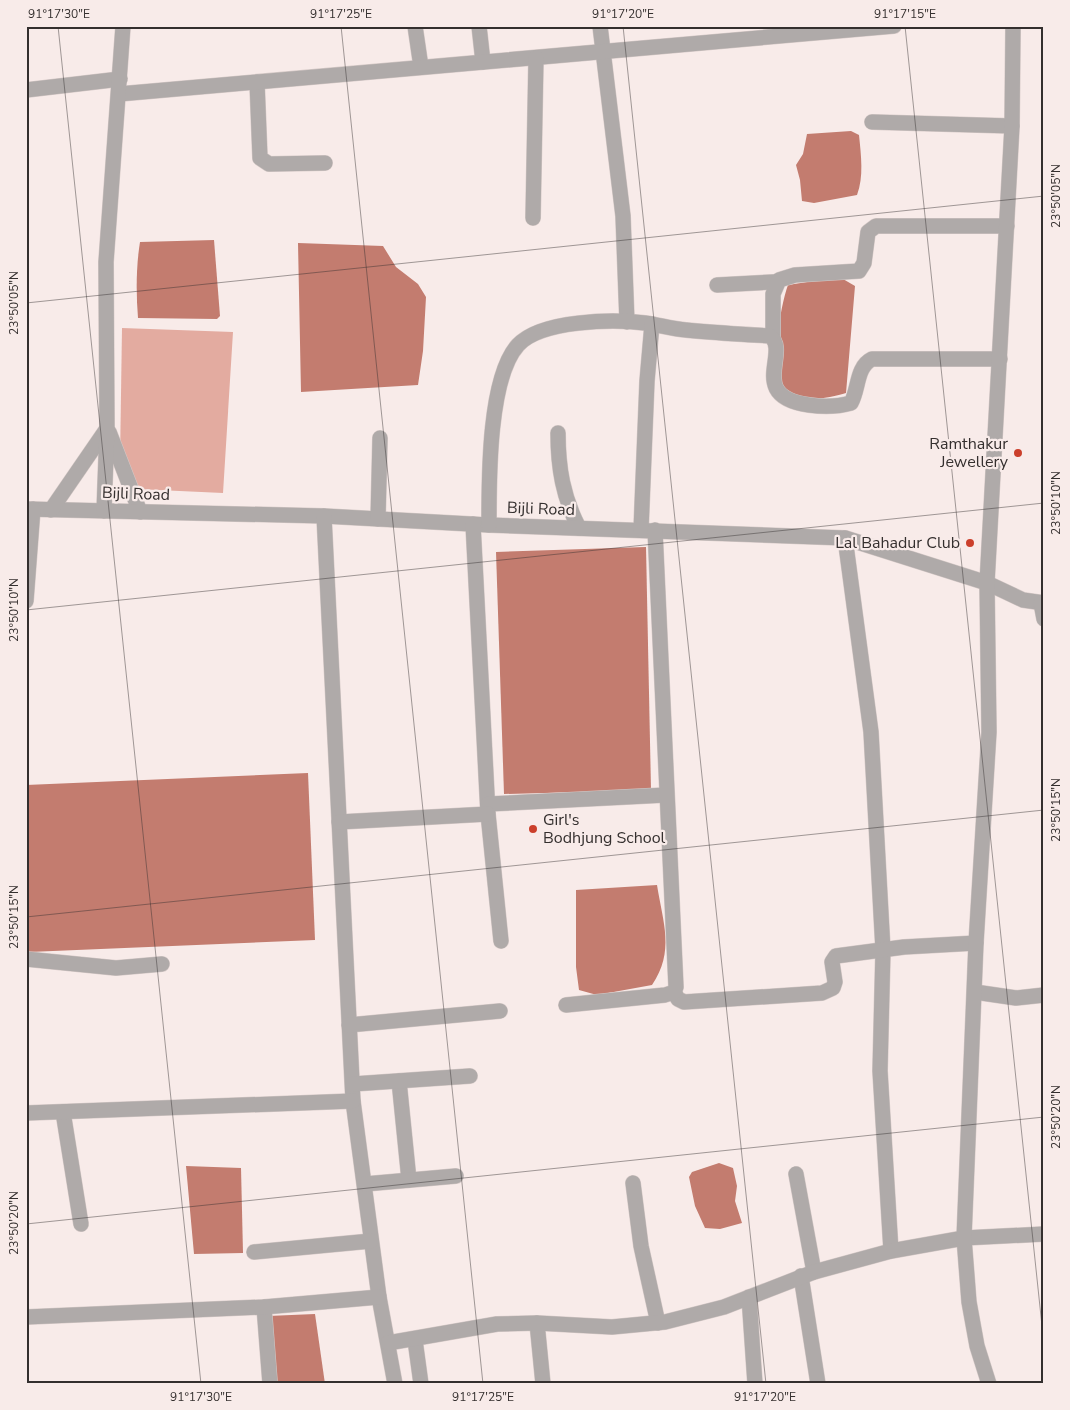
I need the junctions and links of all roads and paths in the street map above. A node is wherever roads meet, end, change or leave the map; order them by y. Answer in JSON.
{"nodes":[{"id":1,"x":122,"y":26,"type":"edge"},
{"id":2,"x":416,"y":26,"type":"edge"},
{"id":3,"x":479,"y":26,"type":"edge"},
{"id":4,"x":600,"y":26,"type":"edge"},
{"id":5,"x":894,"y":26,"type":"edge"},
{"id":6,"x":1014,"y":26,"type":"edge"},
{"id":7,"x":787,"y":31,"type":"edge"},
{"id":8,"x":603,"y":52,"type":"junction"},
{"id":9,"x":536,"y":58,"type":"junction"},
{"id":10,"x":483,"y":62,"type":"junction"},
{"id":11,"x":421,"y":67,"type":"junction"},
{"id":12,"x":257,"y":82,"type":"junction"},
{"id":13,"x":119,"y":86,"type":"junction"},
{"id":14,"x":26,"y":90,"type":"edge"},
{"id":15,"x":872,"y":122,"type":"dead end"},
{"id":16,"x":1012,"y":126,"type":"junction"},
{"id":17,"x":325,"y":163,"type":"dead end"},
{"id":18,"x":532,"y":218,"type":"dead end"},
{"id":19,"x":1007,"y":226,"type":"junction"},
{"id":20,"x":717,"y":285,"type":"dead end"},
{"id":21,"x":775,"y":285,"type":"junction"},
{"id":22,"x":627,"y":322,"type":"junction"},
{"id":23,"x":652,"y":324,"type":"junction"},
{"id":24,"x":773,"y":338,"type":"junction"},
{"id":25,"x":1000,"y":359,"type":"junction"},
{"id":26,"x":107,"y":429,"type":"junction"},
{"id":27,"x":558,"y":433,"type":"dead end"},
{"id":28,"x":380,"y":438,"type":"dead end"},
{"id":29,"x":30,"y":509,"type":"edge"},
{"id":30,"x":51,"y":510,"type":"junction"},
{"id":31,"x":104,"y":511,"type":"junction"},
{"id":32,"x":140,"y":512,"type":"junction"},
{"id":33,"x":324,"y":516,"type":"junction"},
{"id":34,"x":378,"y":519,"type":"junction"},
{"id":35,"x":473,"y":524,"type":"junction"},
{"id":36,"x":489,"y":525,"type":"junction"},
{"id":37,"x":580,"y":528,"type":"junction"},
{"id":38,"x":648,"y":530,"type":"junction"},
{"id":39,"x":845,"y":538,"type":"junction"},
{"id":40,"x":988,"y":583,"type":"junction"},
{"id":41,"x":26,"y":601,"type":"edge"},
{"id":42,"x":1043,"y":603,"type":"edge"},
{"id":43,"x":1044,"y":619,"type":"edge"},
{"id":44,"x":666,"y":795,"type":"junction"},
{"id":45,"x":488,"y":809,"type":"junction"},
{"id":46,"x":339,"y":822,"type":"junction"},
{"id":47,"x":501,"y":942,"type":"dead end"},
{"id":48,"x":976,"y":944,"type":"junction"},
{"id":49,"x":883,"y":950,"type":"junction"},
{"id":50,"x":26,"y":959,"type":"edge"},
{"id":51,"x":162,"y":964,"type":"dead end"},
{"id":52,"x":674,"y":992,"type":"junction"},
{"id":53,"x":975,"y":992,"type":"junction"},
{"id":54,"x":1044,"y":995,"type":"edge"},
{"id":55,"x":566,"y":1005,"type":"dead end"},
{"id":56,"x":500,"y":1011,"type":"dead end"},
{"id":57,"x":349,"y":1025,"type":"junction"},
{"id":58,"x":470,"y":1076,"type":"dead end"},
{"id":59,"x":399,"y":1082,"type":"junction"},
{"id":60,"x":353,"y":1084,"type":"junction"},
{"id":61,"x":353,"y":1101,"type":"junction"},
{"id":62,"x":62,"y":1112,"type":"junction"},
{"id":63,"x":26,"y":1113,"type":"edge"},
{"id":64,"x":796,"y":1174,"type":"dead end"},
{"id":65,"x":456,"y":1176,"type":"dead end"},
{"id":66,"x":409,"y":1180,"type":"junction"},
{"id":67,"x":633,"y":1183,"type":"dead end"},
{"id":68,"x":365,"y":1184,"type":"junction"},
{"id":69,"x":81,"y":1224,"type":"dead end"},
{"id":70,"x":1044,"y":1234,"type":"edge"},
{"id":71,"x":964,"y":1238,"type":"junction"},
{"id":72,"x":371,"y":1241,"type":"junction"},
{"id":73,"x":891,"y":1251,"type":"junction"},
{"id":74,"x":254,"y":1252,"type":"dead end"},
{"id":75,"x":808,"y":1274,"type":"junction"},
{"id":76,"x":379,"y":1297,"type":"junction"},
{"id":77,"x":748,"y":1297,"type":"junction"},
{"id":78,"x":264,"y":1306,"type":"junction"},
{"id":79,"x":26,"y":1317,"type":"edge"},
{"id":80,"x":537,"y":1323,"type":"junction"},
{"id":81,"x":658,"y":1323,"type":"junction"},
{"id":82,"x":416,"y":1340,"type":"junction"},
{"id":83,"x":388,"y":1343,"type":"junction"},
{"id":84,"x":270,"y":1384,"type":"edge"},
{"id":85,"x":395,"y":1384,"type":"edge"},
{"id":86,"x":421,"y":1384,"type":"edge"},
{"id":87,"x":543,"y":1384,"type":"edge"},
{"id":88,"x":755,"y":1384,"type":"edge"},
{"id":89,"x":818,"y":1384,"type":"edge"},
{"id":90,"x":988,"y":1384,"type":"edge"}],
"edges":[{"from":1,"to":13,"type":"street"},
{"from":2,"to":11,"type":"street"},
{"from":3,"to":10,"type":"street"},
{"from":4,"to":8,"type":"street"},
{"from":5,"to":7,"type":"street"},
{"from":6,"to":16,"type":"street"},
{"from":7,"to":8,"type":"street"},
{"from":8,"to":9,"type":"street"},
{"from":8,"to":22,"type":"street"},
{"from":9,"to":10,"type":"street"},
{"from":9,"to":18,"type":"street"},
{"from":10,"to":11,"type":"street"},
{"from":11,"to":12,"type":"street"},
{"from":12,"to":13,"type":"street"},
{"from":12,"to":17,"type":"street"},
{"from":13,"to":14,"type":"street"},
{"from":13,"to":26,"type":"street"},
{"from":15,"to":16,"type":"street"},
{"from":16,"to":19,"type":"street"},
{"from":19,"to":21,"type":"street"},
{"from":19,"to":25,"type":"street"},
{"from":20,"to":21,"type":"street"},
{"from":21,"to":24,"type":"street"},
{"from":22,"to":23,"type":"street"},
{"from":22,"to":36,"type":"street"},
{"from":23,"to":24,"type":"street"},
{"from":23,"to":38,"type":"street"},
{"from":24,"to":25,"type":"street"},
{"from":25,"to":40,"type":"street"},
{"from":26,"to":30,"type":"street"},
{"from":26,"to":31,"type":"street"},
{"from":26,"to":32,"type":"street"},
{"from":27,"to":37,"type":"street"},
{"from":28,"to":34,"type":"street"},
{"from":29,"to":30,"type":"street","name":"Bijli Road"},
{"from":29,"to":41,"type":"street"},
{"from":30,"to":31,"type":"street","name":"Bijli Road"},
{"from":31,"to":32,"type":"street","name":"Bijli Road"},
{"from":32,"to":33,"type":"street","name":"Bijli Road"},
{"from":33,"to":34,"type":"street","name":"Bijli Road"},
{"from":33,"to":46,"type":"street"},
{"from":34,"to":35,"type":"street","name":"Bijli Road"},
{"from":35,"to":36,"type":"street","name":"Bijli Road"},
{"from":35,"to":45,"type":"street"},
{"from":36,"to":37,"type":"street","name":"Bijli Road"},
{"from":37,"to":38,"type":"street","name":"Bijli Road"},
{"from":38,"to":39,"type":"street","name":"Bijli Road"},
{"from":38,"to":44,"type":"street"},
{"from":39,"to":40,"type":"street","name":"Bijli Road"},
{"from":39,"to":49,"type":"street"},
{"from":40,"to":42,"type":"street","name":"Bijli Road"},
{"from":40,"to":48,"type":"street"},
{"from":42,"to":43,"type":"street"},
{"from":44,"to":45,"type":"street"},
{"from":44,"to":52,"type":"street"},
{"from":45,"to":46,"type":"street"},
{"from":45,"to":47,"type":"street"},
{"from":46,"to":57,"type":"street"},
{"from":48,"to":49,"type":"street"},
{"from":48,"to":53,"type":"street"},
{"from":49,"to":52,"type":"street"},
{"from":49,"to":73,"type":"street"},
{"from":50,"to":51,"type":"street"},
{"from":52,"to":55,"type":"street"},
{"from":53,"to":54,"type":"street"},
{"from":53,"to":71,"type":"street"},
{"from":56,"to":57,"type":"street"},
{"from":57,"to":60,"type":"street"},
{"from":58,"to":59,"type":"street"},
{"from":59,"to":60,"type":"street"},
{"from":59,"to":66,"type":"street"},
{"from":60,"to":61,"type":"street"},
{"from":61,"to":62,"type":"street"},
{"from":61,"to":68,"type":"street"},
{"from":62,"to":63,"type":"street"},
{"from":62,"to":69,"type":"street"},
{"from":64,"to":75,"type":"street"},
{"from":65,"to":66,"type":"street"},
{"from":66,"to":68,"type":"street"},
{"from":67,"to":81,"type":"street"},
{"from":68,"to":72,"type":"street"},
{"from":70,"to":71,"type":"street"},
{"from":71,"to":73,"type":"street"},
{"from":71,"to":90,"type":"street"},
{"from":72,"to":74,"type":"street"},
{"from":72,"to":76,"type":"street"},
{"from":73,"to":75,"type":"street"},
{"from":75,"to":77,"type":"street"},
{"from":75,"to":89,"type":"street"},
{"from":76,"to":78,"type":"street"},
{"from":76,"to":83,"type":"street"},
{"from":77,"to":81,"type":"street"},
{"from":77,"to":88,"type":"street"},
{"from":78,"to":79,"type":"street"},
{"from":78,"to":84,"type":"street"},
{"from":80,"to":81,"type":"street"},
{"from":80,"to":82,"type":"street"},
{"from":80,"to":87,"type":"street"},
{"from":82,"to":83,"type":"street"},
{"from":82,"to":86,"type":"street"},
{"from":83,"to":85,"type":"street"}]}
